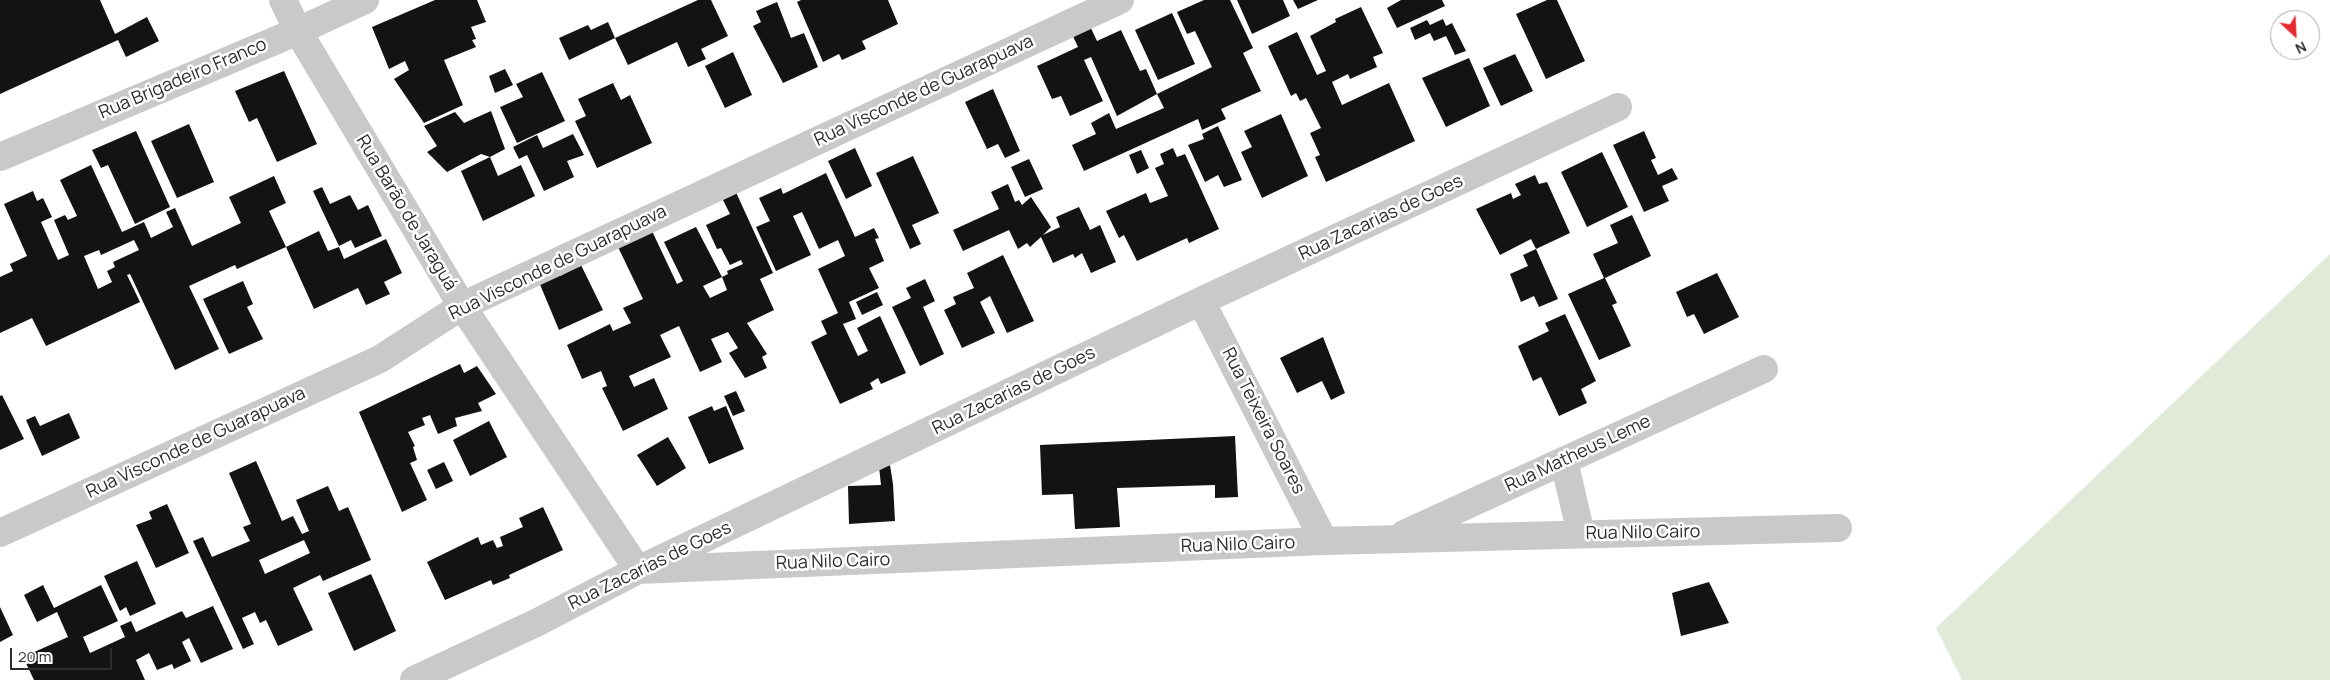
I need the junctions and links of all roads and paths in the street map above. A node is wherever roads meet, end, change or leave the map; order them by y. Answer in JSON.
{"nodes":[{"id":1,"x":283,"y":0,"type":"edge"},
{"id":2,"x":365,"y":0,"type":"edge"},
{"id":3,"x":1120,"y":0,"type":"edge"},
{"id":4,"x":298,"y":31,"type":"junction"},
{"id":5,"x":1618,"y":107,"type":"dead end"},
{"id":6,"x":0,"y":157,"type":"edge"},
{"id":7,"x":1201,"y":302,"type":"junction"},
{"id":8,"x":462,"y":306,"type":"junction"},
{"id":9,"x":1764,"y":369,"type":"dead end"},
{"id":10,"x":1564,"y":460,"type":"junction"},
{"id":11,"x":1838,"y":528,"type":"dead end"},
{"id":12,"x":0,"y":533,"type":"edge"},
{"id":13,"x":1581,"y":534,"type":"junction"},
{"id":14,"x":1393,"y":539,"type":"junction"},
{"id":15,"x":1324,"y":541,"type":"junction"},
{"id":16,"x":638,"y":570,"type":"junction"},
{"id":17,"x":414,"y":680,"type":"edge"}],
"edges":[{"from":1,"to":4,"type":"street","name":"Rua Barão de Jaraguá"},
{"from":2,"to":4,"type":"street","name":"Rua Brigadeiro Franco"},
{"from":3,"to":8,"type":"street","name":"Rua Visconde de Guarapuava"},
{"from":4,"to":6,"type":"street","name":"Rua Brigadeiro Franco"},
{"from":4,"to":8,"type":"street","name":"Rua Barão de Jaraguá"},
{"from":5,"to":7,"type":"street","name":"Rua Zacarias de Goes"},
{"from":7,"to":15,"type":"street","name":"Rua Teixeira Soares"},
{"from":7,"to":16,"type":"street","name":"Rua Zacarias de Goes"},
{"from":8,"to":12,"type":"street","name":"Rua Visconde de Guarapuava"},
{"from":8,"to":16,"type":"street","name":"Rua Barão de Jaraguá"},
{"from":9,"to":10,"type":"street","name":"Rua Matheus Leme"},
{"from":10,"to":13,"type":"street"},
{"from":10,"to":14,"type":"street","name":"Rua Matheus Leme"},
{"from":11,"to":13,"type":"street","name":"Rua Nilo Cairo"},
{"from":13,"to":14,"type":"street","name":"Rua Nilo Cairo"},
{"from":14,"to":15,"type":"street","name":"Rua Nilo Cairo"},
{"from":15,"to":16,"type":"street","name":"Rua Nilo Cairo"},
{"from":16,"to":17,"type":"street","name":"Rua Zacarias de Goes"}]}
